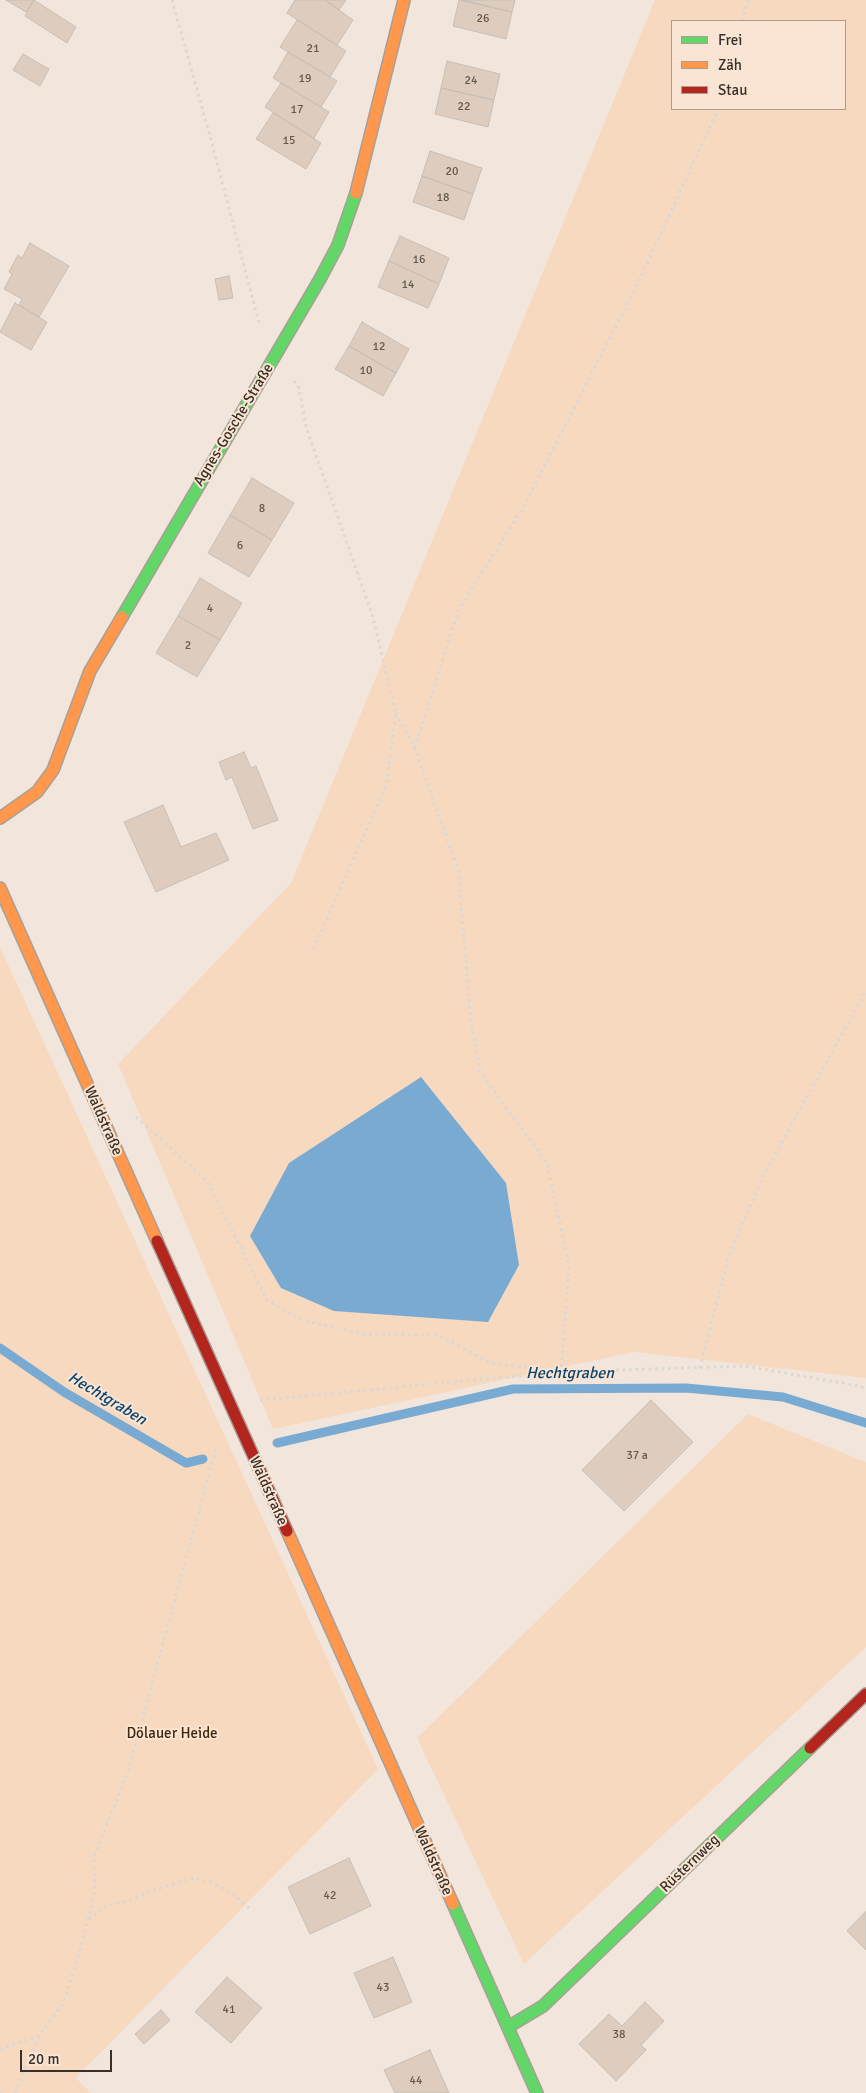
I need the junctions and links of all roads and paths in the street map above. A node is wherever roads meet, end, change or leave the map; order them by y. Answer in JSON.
{"nodes":[{"id":1,"x":172,"y":0,"type":"edge"},
{"id":2,"x":404,"y":0,"type":"edge"},
{"id":3,"x":748,"y":0,"type":"edge"},
{"id":4,"x":742,"y":20,"type":"edge"},
{"id":5,"x":718,"y":110,"type":"edge"},
{"id":6,"x":275,"y":357,"type":"junction"},
{"id":7,"x":396,"y":713,"type":"junction"},
{"id":8,"x":415,"y":748,"type":"junction"},
{"id":9,"x":0,"y":818,"type":"edge"},
{"id":10,"x":0,"y":888,"type":"edge"},
{"id":11,"x":312,"y":953,"type":"dead end"},
{"id":12,"x":866,"y":991,"type":"edge"},
{"id":13,"x":136,"y":1116,"type":"dead end"},
{"id":14,"x":700,"y":1368,"type":"junction"},
{"id":15,"x":561,"y":1372,"type":"junction"},
{"id":16,"x":866,"y":1389,"type":"edge"},
{"id":17,"x":229,"y":1402,"type":"junction"},
{"id":18,"x":218,"y":1440,"type":"dead end"},
{"id":19,"x":866,"y":1694,"type":"edge"},
{"id":20,"x":249,"y":1908,"type":"dead end"},
{"id":21,"x":88,"y":1920,"type":"junction"},
{"id":22,"x":508,"y":2027,"type":"junction"},
{"id":23,"x":39,"y":2036,"type":"junction"},
{"id":24,"x":0,"y":2050,"type":"edge"},
{"id":25,"x":15,"y":2093,"type":"edge"},
{"id":26,"x":537,"y":2093,"type":"edge"}],
"edges":[{"from":1,"to":6,"type":"path"},
{"from":2,"to":6,"type":"street","name":"Agnes-Gosche-Straße"},
{"from":3,"to":4,"type":"path"},
{"from":5,"to":8,"type":"path"},
{"from":6,"to":7,"type":"path"},
{"from":6,"to":9,"type":"street","name":"Agnes-Gosche-Straße"},
{"from":7,"to":8,"type":"path"},
{"from":7,"to":11,"type":"path"},
{"from":8,"to":15,"type":"path"},
{"from":10,"to":17,"type":"street","name":"Waldstraße"},
{"from":12,"to":14,"type":"path"},
{"from":13,"to":15,"type":"path"},
{"from":14,"to":15,"type":"path"},
{"from":14,"to":16,"type":"path"},
{"from":15,"to":17,"type":"path"},
{"from":17,"to":22,"type":"street","name":"Waldstraße"},
{"from":18,"to":21,"type":"path"},
{"from":19,"to":22,"type":"street","name":"Rüsternweg"},
{"from":20,"to":21,"type":"path"},
{"from":21,"to":23,"type":"path"},
{"from":22,"to":26,"type":"street","name":"Waldstraße"},
{"from":23,"to":24,"type":"path"},
{"from":23,"to":25,"type":"path"}]}
